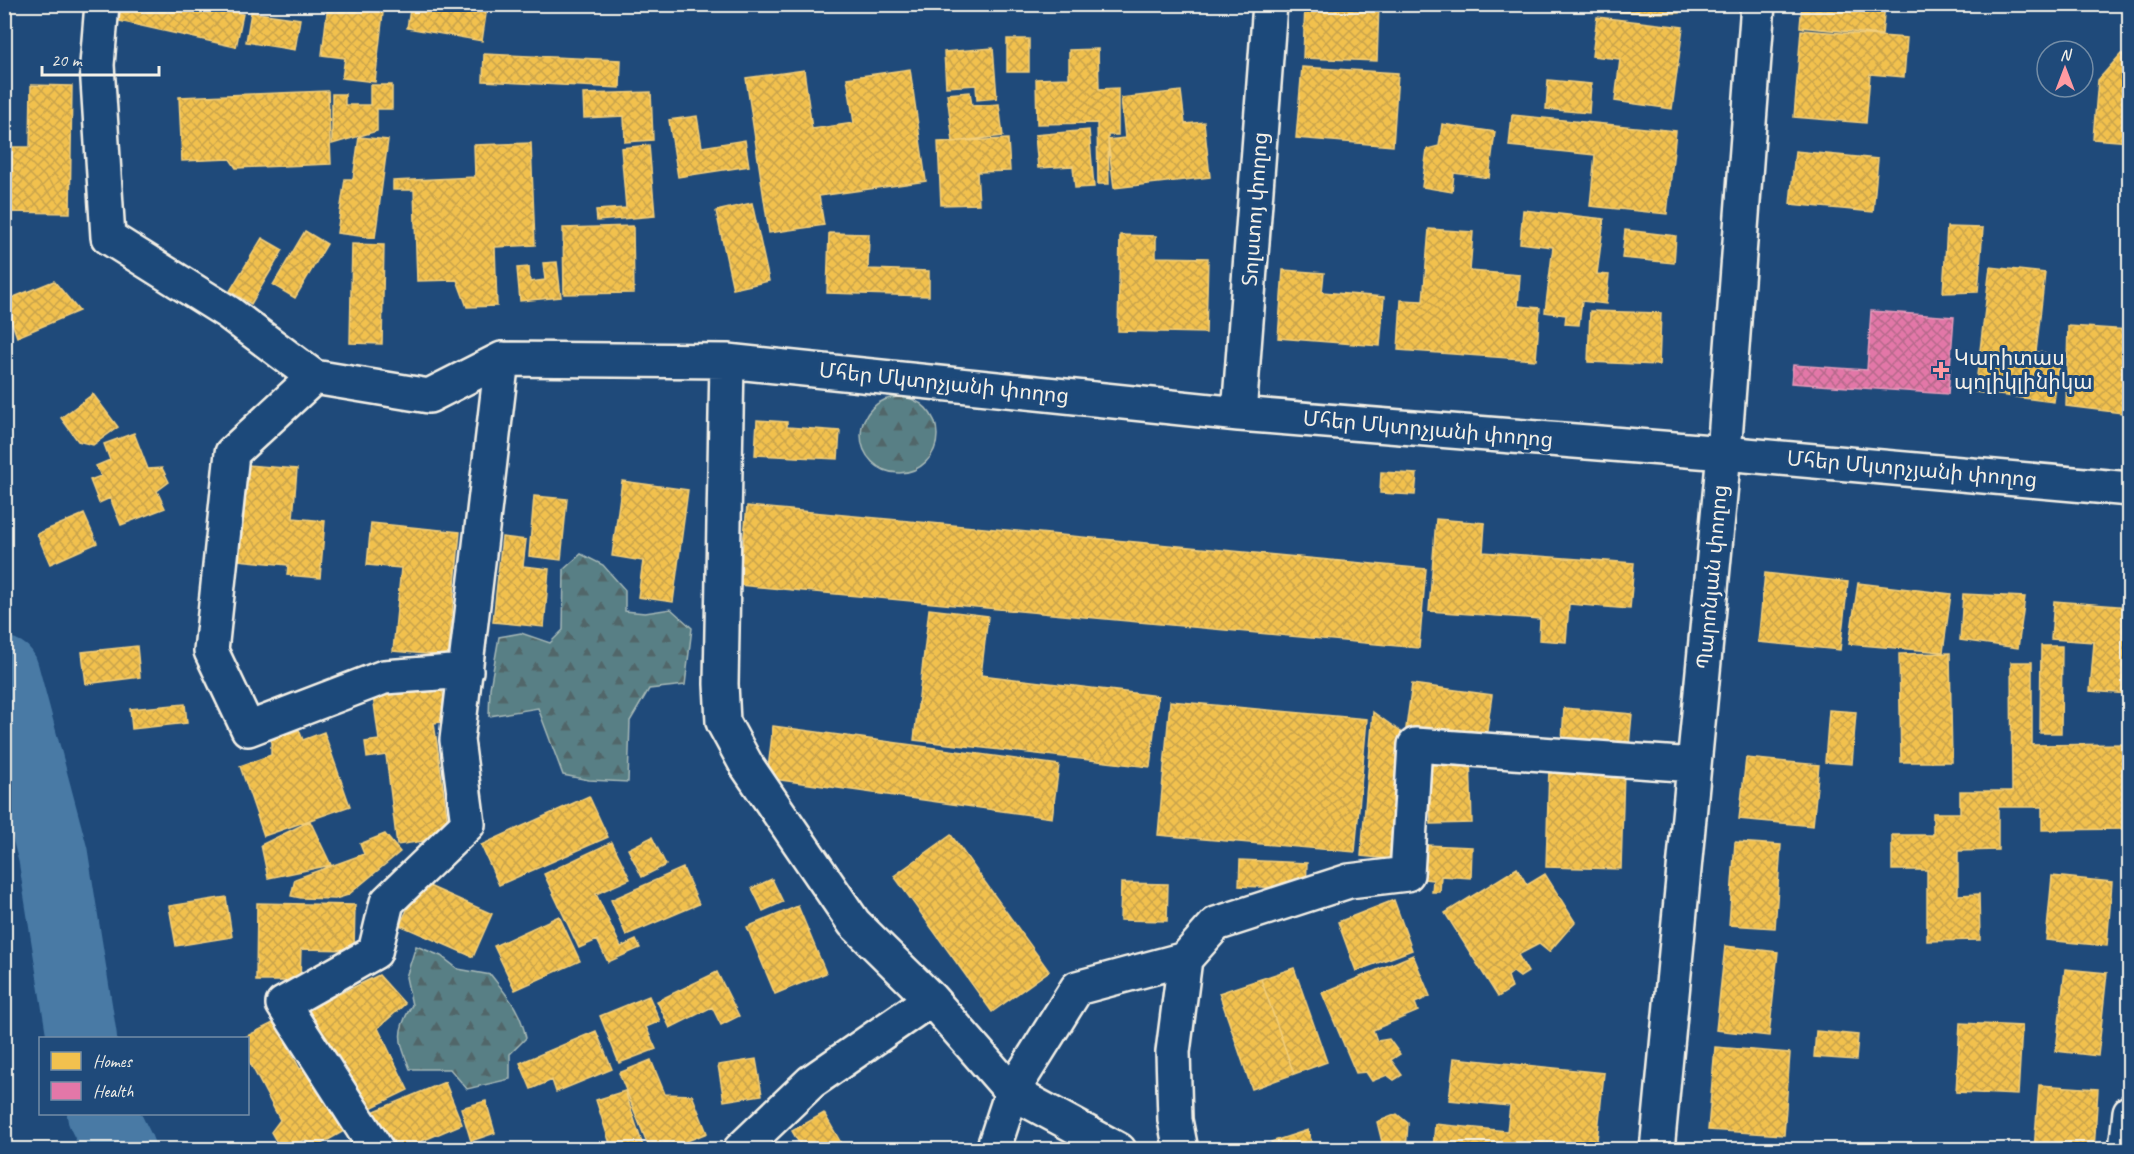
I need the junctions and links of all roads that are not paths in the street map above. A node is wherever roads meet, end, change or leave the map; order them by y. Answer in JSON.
{"nodes":[{"id":1,"x":102,"y":4,"type":"edge"},
{"id":2,"x":1270,"y":4,"type":"edge"},
{"id":3,"x":1758,"y":4,"type":"edge"},
{"id":4,"x":502,"y":359,"type":"junction"},
{"id":5,"x":727,"y":361,"type":"junction"},
{"id":6,"x":314,"y":377,"type":"junction"},
{"id":7,"x":1239,"y":414,"type":"junction"},
{"id":8,"x":1724,"y":453,"type":"junction"},
{"id":9,"x":2130,"y":489,"type":"edge"},
{"id":10,"x":466,"y":671,"type":"junction"},
{"id":11,"x":1694,"y":765,"type":"junction"},
{"id":12,"x":1185,"y":958,"type":"junction"},
{"id":13,"x":932,"y":999,"type":"junction"},
{"id":14,"x":1012,"y":1092,"type":"junction"},
{"id":15,"x":2130,"y":1112,"type":"edge"},
{"id":16,"x":376,"y":1149,"type":"edge"},
{"id":17,"x":740,"y":1149,"type":"edge"},
{"id":18,"x":993,"y":1149,"type":"edge"},
{"id":19,"x":1119,"y":1149,"type":"edge"},
{"id":20,"x":1180,"y":1149,"type":"edge"},
{"id":21,"x":1657,"y":1149,"type":"edge"},
{"id":22,"x":2126,"y":1149,"type":"edge"}],
"edges":[{"from":1,"to":6,"type":"street"},
{"from":2,"to":7,"type":"street","name":"Տոլստոյ փողոց"},
{"from":3,"to":8,"type":"street","name":"Պարոնյան փողոց"},
{"from":4,"to":5,"type":"street","name":"Մհեր Մկտրչյանի փողոց"},
{"from":4,"to":6,"type":"street"},
{"from":4,"to":10,"type":"street"},
{"from":5,"to":7,"type":"street","name":"Մհեր Մկտրչյանի փողոց"},
{"from":5,"to":13,"type":"street"},
{"from":6,"to":10,"type":"street"},
{"from":7,"to":8,"type":"street","name":"Մհեր Մկտրչյանի փողոց"},
{"from":8,"to":9,"type":"street","name":"Մհեր Մկտրչյանի փողոց"},
{"from":8,"to":11,"type":"street","name":"Պարոնյան փողոց"},
{"from":10,"to":16,"type":"street"},
{"from":11,"to":12,"type":"street"},
{"from":11,"to":21,"type":"street","name":"Պարոնյան փողոց"},
{"from":12,"to":14,"type":"street"},
{"from":12,"to":20,"type":"street"},
{"from":13,"to":14,"type":"street"},
{"from":13,"to":17,"type":"street"},
{"from":14,"to":18,"type":"street"},
{"from":14,"to":19,"type":"street"},
{"from":15,"to":22,"type":"street"}]}
